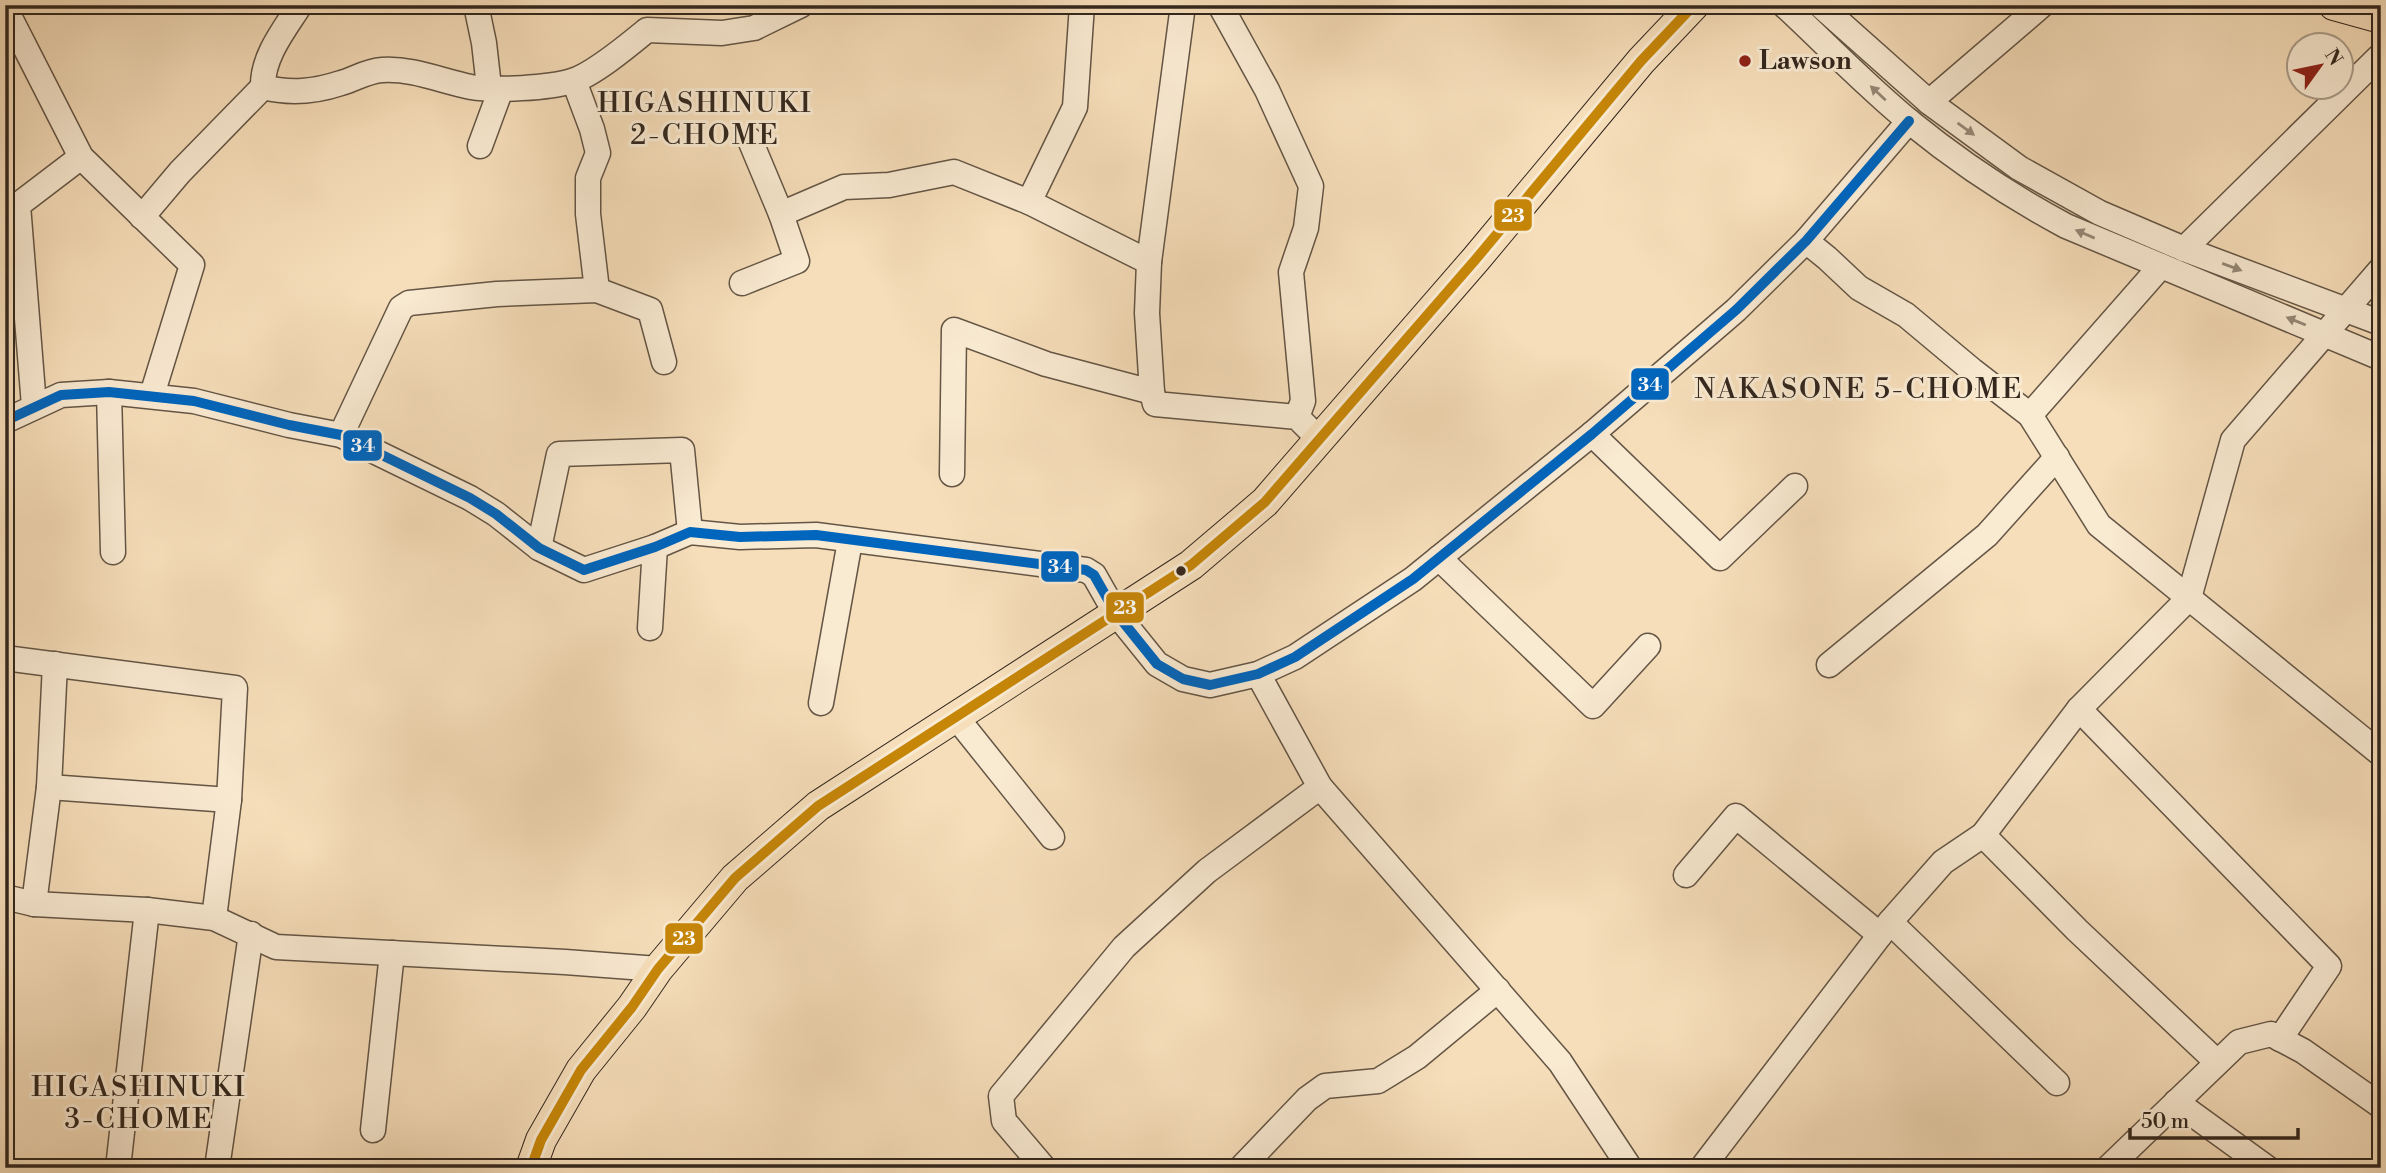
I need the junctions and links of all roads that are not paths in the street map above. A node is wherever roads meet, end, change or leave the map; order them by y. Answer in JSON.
{"nodes":[{"id":1,"x":300,"y":5,"type":"edge"},
{"id":2,"x":476,"y":5,"type":"edge"},
{"id":3,"x":801,"y":5,"type":"edge"},
{"id":4,"x":1082,"y":5,"type":"edge"},
{"id":5,"x":1183,"y":5,"type":"edge"},
{"id":6,"x":1220,"y":5,"type":"edge"},
{"id":7,"x":1694,"y":5,"type":"edge"},
{"id":8,"x":1784,"y":5,"type":"edge"},
{"id":9,"x":1821,"y":5,"type":"edge"},
{"id":10,"x":2042,"y":5,"type":"edge"},
{"id":11,"x":2334,"y":5,"type":"edge"},
{"id":12,"x":5,"y":8,"type":"edge"},
{"id":13,"x":2381,"y":18,"type":"edge"},
{"id":14,"x":2381,"y":55,"type":"edge"},
{"id":15,"x":574,"y":81,"type":"junction"},
{"id":16,"x":262,"y":87,"type":"junction"},
{"id":17,"x":495,"y":88,"type":"junction"},
{"id":18,"x":1929,"y":102,"type":"junction"},
{"id":19,"x":1909,"y":121,"type":"junction"},
{"id":20,"x":750,"y":140,"type":"dead end"},
{"id":21,"x":480,"y":146,"type":"dead end"},
{"id":22,"x":80,"y":157,"type":"junction"},
{"id":23,"x":1029,"y":202,"type":"junction"},
{"id":24,"x":781,"y":214,"type":"junction"},
{"id":25,"x":142,"y":218,"type":"junction"},
{"id":26,"x":1805,"y":242,"type":"junction"},
{"id":27,"x":2184,"y":249,"type":"junction"},
{"id":28,"x":1149,"y":262,"type":"junction"},
{"id":29,"x":2161,"y":267,"type":"junction"},
{"id":30,"x":2381,"y":269,"type":"edge"},
{"id":31,"x":742,"y":283,"type":"dead end"},
{"id":32,"x":597,"y":290,"type":"junction"},
{"id":33,"x":2346,"y":309,"type":"junction"},
{"id":34,"x":2381,"y":323,"type":"edge"},
{"id":35,"x":2327,"y":333,"type":"junction"},
{"id":36,"x":2381,"y":358,"type":"edge"},
{"id":37,"x":664,"y":362,"type":"dead end"},
{"id":38,"x":108,"y":392,"type":"junction"},
{"id":39,"x":1152,"y":392,"type":"junction"},
{"id":40,"x":152,"y":395,"type":"junction"},
{"id":41,"x":34,"y":406,"type":"junction"},
{"id":42,"x":2030,"y":415,"type":"junction"},
{"id":43,"x":1297,"y":417,"type":"junction"},
{"id":44,"x":5,"y":421,"type":"edge"},
{"id":45,"x":1592,"y":434,"type":"junction"},
{"id":46,"x":341,"y":435,"type":"junction"},
{"id":47,"x":1319,"y":439,"type":"junction"},
{"id":48,"x":2057,"y":457,"type":"junction"},
{"id":49,"x":952,"y":474,"type":"dead end"},
{"id":50,"x":1795,"y":486,"type":"dead end"},
{"id":51,"x":690,"y":532,"type":"junction"},
{"id":52,"x":850,"y":541,"type":"junction"},
{"id":53,"x":655,"y":547,"type":"junction"},
{"id":54,"x":539,"y":548,"type":"junction"},
{"id":55,"x":113,"y":552,"type":"dead end"},
{"id":56,"x":1439,"y":558,"type":"junction"},
{"id":57,"x":2189,"y":598,"type":"junction"},
{"id":58,"x":1115,"y":612,"type":"junction"},
{"id":59,"x":650,"y":628,"type":"dead end"},
{"id":60,"x":1648,"y":646,"type":"dead end"},
{"id":61,"x":5,"y":658,"type":"edge"},
{"id":62,"x":55,"y":664,"type":"junction"},
{"id":63,"x":1829,"y":666,"type":"dead end"},
{"id":64,"x":1258,"y":674,"type":"junction"},
{"id":65,"x":821,"y":703,"type":"dead end"},
{"id":66,"x":2079,"y":709,"type":"junction"},
{"id":67,"x":956,"y":717,"type":"junction"},
{"id":68,"x":2381,"y":754,"type":"edge"},
{"id":69,"x":49,"y":787,"type":"junction"},
{"id":70,"x":1320,"y":787,"type":"junction"},
{"id":71,"x":229,"y":800,"type":"junction"},
{"id":72,"x":1983,"y":835,"type":"junction"},
{"id":73,"x":1052,"y":837,"type":"dead end"},
{"id":74,"x":1686,"y":875,"type":"dead end"},
{"id":75,"x":5,"y":897,"type":"edge"},
{"id":76,"x":34,"y":904,"type":"junction"},
{"id":77,"x":147,"y":910,"type":"junction"},
{"id":78,"x":214,"y":918,"type":"junction"},
{"id":79,"x":1885,"y":929,"type":"junction"},
{"id":80,"x":251,"y":934,"type":"junction"},
{"id":81,"x":392,"y":953,"type":"junction"},
{"id":82,"x":658,"y":969,"type":"junction"},
{"id":83,"x":1497,"y":990,"type":"junction"},
{"id":84,"x":2280,"y":1039,"type":"junction"},
{"id":85,"x":2217,"y":1062,"type":"junction"},
{"id":86,"x":2057,"y":1083,"type":"dead end"},
{"id":87,"x":2176,"y":1102,"type":"junction"},
{"id":88,"x":2381,"y":1106,"type":"edge"},
{"id":89,"x":373,"y":1130,"type":"dead end"},
{"id":90,"x":118,"y":1168,"type":"edge"},
{"id":91,"x":217,"y":1168,"type":"edge"},
{"id":92,"x":531,"y":1168,"type":"edge"},
{"id":93,"x":1044,"y":1168,"type":"edge"},
{"id":94,"x":1241,"y":1168,"type":"edge"},
{"id":95,"x":1630,"y":1168,"type":"edge"},
{"id":96,"x":1702,"y":1168,"type":"edge"},
{"id":97,"x":2109,"y":1168,"type":"edge"},
{"id":98,"x":2267,"y":1168,"type":"edge"}],
"edges":[{"from":1,"to":16,"type":"street"},
{"from":2,"to":17,"type":"street"},
{"from":3,"to":15,"type":"street"},
{"from":4,"to":23,"type":"street"},
{"from":5,"to":28,"type":"street"},
{"from":6,"to":43,"type":"street"},
{"from":7,"to":47,"type":"main road"},
{"from":19,"to":8,"type":"street","one_way":true},
{"from":9,"to":18,"type":"street"},
{"from":10,"to":18,"type":"street"},
{"from":11,"to":13,"type":"main road"},
{"from":12,"to":22,"type":"street"},
{"from":14,"to":27,"type":"street"},
{"from":15,"to":17,"type":"street"},
{"from":15,"to":32,"type":"street"},
{"from":16,"to":17,"type":"street"},
{"from":16,"to":25,"type":"street"},
{"from":17,"to":21,"type":"street"},
{"from":18,"to":27,"type":"street","one_way":true},
{"from":19,"to":26,"type":"street"},
{"from":29,"to":19,"type":"street","one_way":true},
{"from":20,"to":24,"type":"street"},
{"from":22,"to":25,"type":"street"},
{"from":22,"to":41,"type":"street"},
{"from":23,"to":24,"type":"street"},
{"from":23,"to":28,"type":"street"},
{"from":24,"to":31,"type":"street"},
{"from":25,"to":40,"type":"street"},
{"from":26,"to":42,"type":"street"},
{"from":26,"to":45,"type":"street"},
{"from":27,"to":33,"type":"street","one_way":true},
{"from":28,"to":39,"type":"street"},
{"from":35,"to":29,"type":"street","one_way":true},
{"from":29,"to":42,"type":"street"},
{"from":30,"to":33,"type":"street"},
{"from":32,"to":37,"type":"street"},
{"from":32,"to":46,"type":"street"},
{"from":33,"to":34,"type":"street"},
{"from":33,"to":35,"type":"street"},
{"from":35,"to":36,"type":"street"},
{"from":35,"to":57,"type":"street"},
{"from":38,"to":40,"type":"street"},
{"from":38,"to":41,"type":"street"},
{"from":38,"to":55,"type":"street"},
{"from":39,"to":43,"type":"street"},
{"from":39,"to":49,"type":"street"},
{"from":40,"to":46,"type":"street"},
{"from":41,"to":44,"type":"street"},
{"from":42,"to":48,"type":"street"},
{"from":43,"to":47,"type":"street"},
{"from":45,"to":50,"type":"street"},
{"from":45,"to":56,"type":"street"},
{"from":46,"to":54,"type":"street"},
{"from":47,"to":58,"type":"main road"},
{"from":48,"to":57,"type":"street"},
{"from":48,"to":63,"type":"street"},
{"from":51,"to":52,"type":"street"},
{"from":51,"to":53,"type":"street"},
{"from":51,"to":54,"type":"street"},
{"from":52,"to":58,"type":"street"},
{"from":52,"to":65,"type":"street"},
{"from":53,"to":54,"type":"street"},
{"from":53,"to":59,"type":"street"},
{"from":56,"to":60,"type":"street"},
{"from":56,"to":64,"type":"street"},
{"from":57,"to":66,"type":"street"},
{"from":57,"to":68,"type":"street"},
{"from":58,"to":64,"type":"street"},
{"from":58,"to":67,"type":"main road"},
{"from":61,"to":62,"type":"street"},
{"from":62,"to":69,"type":"street"},
{"from":62,"to":71,"type":"street"},
{"from":64,"to":70,"type":"street"},
{"from":66,"to":72,"type":"street"},
{"from":66,"to":84,"type":"street"},
{"from":67,"to":73,"type":"street"},
{"from":67,"to":82,"type":"main road"},
{"from":69,"to":71,"type":"street"},
{"from":69,"to":76,"type":"street"},
{"from":70,"to":83,"type":"street"},
{"from":70,"to":93,"type":"street"},
{"from":71,"to":78,"type":"street"},
{"from":72,"to":79,"type":"street"},
{"from":72,"to":85,"type":"street"},
{"from":74,"to":79,"type":"street"},
{"from":75,"to":76,"type":"street"},
{"from":76,"to":77,"type":"street"},
{"from":77,"to":78,"type":"street"},
{"from":77,"to":90,"type":"street"},
{"from":78,"to":80,"type":"street"},
{"from":79,"to":86,"type":"street"},
{"from":79,"to":96,"type":"street"},
{"from":80,"to":81,"type":"street"},
{"from":80,"to":91,"type":"street"},
{"from":81,"to":82,"type":"street"},
{"from":81,"to":89,"type":"street"},
{"from":82,"to":92,"type":"main road"},
{"from":83,"to":94,"type":"street"},
{"from":83,"to":95,"type":"street"},
{"from":84,"to":85,"type":"street"},
{"from":84,"to":88,"type":"street"},
{"from":85,"to":87,"type":"street"},
{"from":87,"to":97,"type":"street"},
{"from":87,"to":98,"type":"street"}]}
